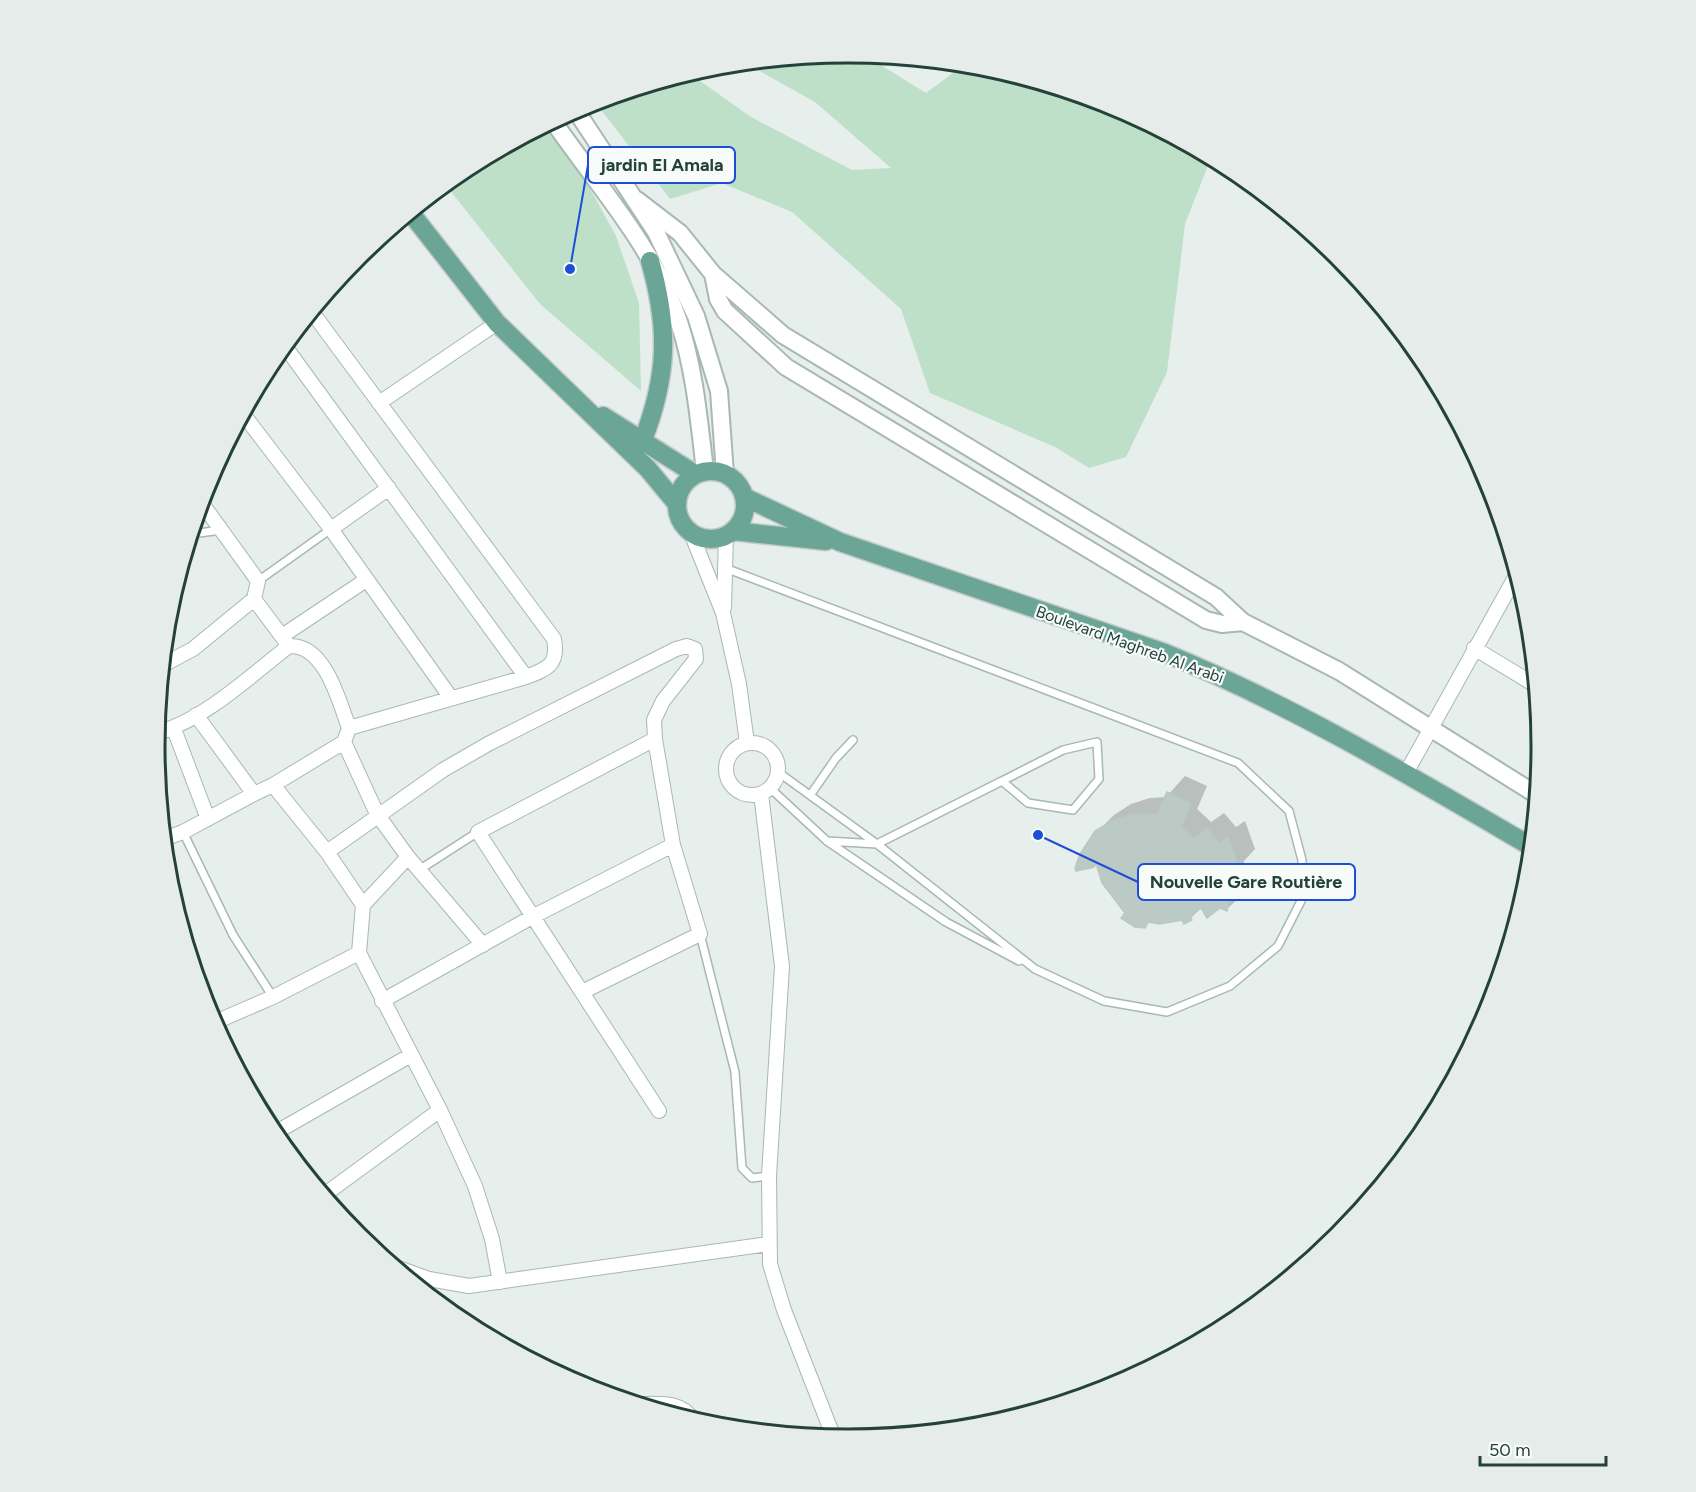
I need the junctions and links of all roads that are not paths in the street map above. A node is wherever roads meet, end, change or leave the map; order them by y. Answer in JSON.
{"nodes":[{"id":1,"x":580,"y":118,"type":"edge"},
{"id":2,"x":558,"y":128,"type":"edge"},
{"id":3,"x":637,"y":200,"type":"junction"},
{"id":4,"x":415,"y":218,"type":"edge"},
{"id":5,"x":650,"y":261,"type":"junction"},
{"id":6,"x":713,"y":274,"type":"junction"},
{"id":7,"x":316,"y":318,"type":"edge"},
{"id":8,"x":496,"y":323,"type":"junction"},
{"id":9,"x":290,"y":353,"type":"edge"},
{"id":10,"x":573,"y":397,"type":"junction"},
{"id":11,"x":379,"y":402,"type":"junction"},
{"id":12,"x":248,"y":420,"type":"edge"},
{"id":13,"x":643,"y":440,"type":"junction"},
{"id":14,"x":700,"y":472,"type":"junction"},
{"id":15,"x":725,"y":474,"type":"junction"},
{"id":16,"x":389,"y":488,"type":"junction"},
{"id":17,"x":744,"y":497,"type":"junction"},
{"id":18,"x":677,"y":504,"type":"junction"},
{"id":19,"x":207,"y":510,"type":"edge"},
{"id":20,"x":331,"y":529,"type":"junction"},
{"id":21,"x":222,"y":530,"type":"junction"},
{"id":22,"x":199,"y":533,"type":"edge"},
{"id":23,"x":691,"y":533,"type":"junction"},
{"id":24,"x":730,"y":533,"type":"junction"},
{"id":25,"x":840,"y":542,"type":"junction"},
{"id":26,"x":725,"y":568,"type":"junction"},
{"id":27,"x":366,"y":580,"type":"junction"},
{"id":28,"x":258,"y":581,"type":"junction"},
{"id":29,"x":1512,"y":586,"type":"edge"},
{"id":30,"x":254,"y":599,"type":"junction"},
{"id":31,"x":723,"y":614,"type":"junction"},
{"id":32,"x":1243,"y":622,"type":"junction"},
{"id":33,"x":286,"y":641,"type":"junction"},
{"id":34,"x":1474,"y":648,"type":"junction"},
{"id":35,"x":171,"y":660,"type":"edge"},
{"id":36,"x":526,"y":677,"type":"junction"},
{"id":37,"x":1528,"y":681,"type":"edge"},
{"id":38,"x":452,"y":699,"type":"junction"},
{"id":39,"x":196,"y":716,"type":"junction"},
{"id":40,"x":349,"y":728,"type":"junction"},
{"id":41,"x":174,"y":729,"type":"junction"},
{"id":42,"x":1430,"y":729,"type":"junction"},
{"id":43,"x":165,"y":731,"type":"edge"},
{"id":44,"x":655,"y":739,"type":"junction"},
{"id":45,"x":853,"y":740,"type":"dead end"},
{"id":46,"x":344,"y":742,"type":"junction"},
{"id":47,"x":747,"y":743,"type":"junction"},
{"id":48,"x":778,"y":772,"type":"junction"},
{"id":49,"x":1406,"y":773,"type":"junction"},
{"id":50,"x":1002,"y":781,"type":"junction"},
{"id":51,"x":273,"y":785,"type":"junction"},
{"id":52,"x":766,"y":791,"type":"junction"},
{"id":53,"x":1530,"y":791,"type":"edge"},
{"id":54,"x":254,"y":794,"type":"junction"},
{"id":55,"x":811,"y":794,"type":"junction"},
{"id":56,"x":377,"y":814,"type":"junction"},
{"id":57,"x":208,"y":819,"type":"junction"},
{"id":58,"x":183,"y":832,"type":"junction"},
{"id":59,"x":478,"y":832,"type":"junction"},
{"id":60,"x":171,"y":836,"type":"edge"},
{"id":61,"x":827,"y":841,"type":"junction"},
{"id":62,"x":1524,"y":842,"type":"edge"},
{"id":63,"x":877,"y":844,"type":"junction"},
{"id":64,"x":673,"y":845,"type":"junction"},
{"id":65,"x":327,"y":852,"type":"junction"},
{"id":66,"x":408,"y":857,"type":"junction"},
{"id":67,"x":419,"y":870,"type":"junction"},
{"id":68,"x":363,"y":905,"type":"junction"},
{"id":69,"x":532,"y":917,"type":"junction"},
{"id":70,"x":700,"y":934,"type":"junction"},
{"id":71,"x":483,"y":945,"type":"junction"},
{"id":72,"x":358,"y":953,"type":"junction"},
{"id":73,"x":1035,"y":969,"type":"junction"},
{"id":74,"x":582,"y":992,"type":"junction"},
{"id":75,"x":273,"y":997,"type":"junction"},
{"id":76,"x":382,"y":1001,"type":"junction"},
{"id":77,"x":222,"y":1019,"type":"edge"},
{"id":78,"x":411,"y":1055,"type":"junction"},
{"id":79,"x":440,"y":1110,"type":"junction"},
{"id":80,"x":659,"y":1111,"type":"dead end"},
{"id":81,"x":282,"y":1128,"type":"edge"},
{"id":82,"x":769,"y":1176,"type":"junction"},
{"id":83,"x":330,"y":1191,"type":"edge"},
{"id":84,"x":768,"y":1244,"type":"junction"},
{"id":85,"x":415,"y":1274,"type":"edge"},
{"id":86,"x":500,"y":1282,"type":"junction"},
{"id":87,"x":830,"y":1429,"type":"edge"}],
"edges":[{"from":1,"to":3,"type":"street"},
{"from":2,"to":5,"type":"street"},
{"from":3,"to":6,"type":"street"},
{"from":3,"to":15,"type":"street"},
{"from":4,"to":8,"type":"main road"},
{"from":5,"to":13,"type":"main road"},
{"from":5,"to":14,"type":"street"},
{"from":6,"to":32,"type":"street"},
{"from":6,"to":32,"type":"street"},
{"from":7,"to":11,"type":"street"},
{"from":8,"to":10,"type":"main road"},
{"from":8,"to":11,"type":"street"},
{"from":9,"to":16,"type":"street"},
{"from":10,"to":13,"type":"main road"},
{"from":10,"to":18,"type":"main road"},
{"from":11,"to":36,"type":"street"},
{"from":12,"to":20,"type":"street"},
{"from":13,"to":14,"type":"main road"},
{"from":14,"to":15,"type":"main road"},
{"from":14,"to":18,"type":"main road"},
{"from":15,"to":17,"type":"main road"},
{"from":16,"to":20,"type":"street"},
{"from":16,"to":36,"type":"street"},
{"from":17,"to":24,"type":"main road"},
{"from":17,"to":25,"type":"main road","name":"Boulevard Maghreb Al Arabi"},
{"from":18,"to":23,"type":"main road"},
{"from":19,"to":21,"type":"street"},
{"from":20,"to":27,"type":"street"},
{"from":20,"to":28,"type":"lane"},
{"from":21,"to":22,"type":"lane"},
{"from":21,"to":28,"type":"street"},
{"from":23,"to":24,"type":"main road"},
{"from":23,"to":31,"type":"street"},
{"from":24,"to":25,"type":"main road","name":"Boulevard Maghreb Al Arabi"},
{"from":24,"to":26,"type":"street"},
{"from":25,"to":49,"type":"main road","name":"Boulevard Maghreb Al Arabi"},
{"from":26,"to":31,"type":"street"},
{"from":26,"to":73,"type":"lane"},
{"from":27,"to":33,"type":"street"},
{"from":27,"to":38,"type":"street"},
{"from":28,"to":30,"type":"street"},
{"from":29,"to":34,"type":"street"},
{"from":30,"to":33,"type":"street"},
{"from":30,"to":35,"type":"street"},
{"from":31,"to":47,"type":"street"},
{"from":32,"to":42,"type":"street"},
{"from":33,"to":39,"type":"street"},
{"from":33,"to":40,"type":"street"},
{"from":34,"to":37,"type":"street"},
{"from":34,"to":42,"type":"street"},
{"from":36,"to":38,"type":"street"},
{"from":38,"to":40,"type":"street"},
{"from":39,"to":41,"type":"street"},
{"from":39,"to":54,"type":"street"},
{"from":40,"to":46,"type":"street"},
{"from":41,"to":43,"type":"street"},
{"from":41,"to":57,"type":"street"},
{"from":42,"to":49,"type":"street"},
{"from":42,"to":53,"type":"street"},
{"from":44,"to":56,"type":"street"},
{"from":44,"to":59,"type":"street"},
{"from":44,"to":64,"type":"street"},
{"from":45,"to":55,"type":"lane"},
{"from":46,"to":51,"type":"street"},
{"from":46,"to":56,"type":"street"},
{"from":47,"to":48,"type":"street"},
{"from":47,"to":52,"type":"street"},
{"from":48,"to":52,"type":"street"},
{"from":48,"to":55,"type":"lane"},
{"from":49,"to":62,"type":"main road","name":"Boulevard Maghreb Al Arabi"},
{"from":50,"to":50,"type":"lane"},
{"from":50,"to":63,"type":"lane"},
{"from":51,"to":54,"type":"street"},
{"from":51,"to":65,"type":"street"},
{"from":52,"to":61,"type":"lane"},
{"from":52,"to":82,"type":"street"},
{"from":54,"to":57,"type":"street"},
{"from":55,"to":63,"type":"lane"},
{"from":56,"to":65,"type":"street"},
{"from":56,"to":66,"type":"street"},
{"from":57,"to":58,"type":"street"},
{"from":58,"to":60,"type":"street"},
{"from":58,"to":75,"type":"lane"},
{"from":59,"to":67,"type":"lane"},
{"from":59,"to":69,"type":"street"},
{"from":61,"to":63,"type":"lane"},
{"from":61,"to":73,"type":"lane"},
{"from":63,"to":73,"type":"lane"},
{"from":64,"to":69,"type":"street"},
{"from":64,"to":70,"type":"street"},
{"from":65,"to":68,"type":"street"},
{"from":66,"to":67,"type":"street"},
{"from":66,"to":68,"type":"street"},
{"from":67,"to":71,"type":"street"},
{"from":68,"to":72,"type":"street"},
{"from":69,"to":71,"type":"street"},
{"from":69,"to":74,"type":"street"},
{"from":70,"to":74,"type":"street"},
{"from":70,"to":82,"type":"lane"},
{"from":71,"to":76,"type":"street"},
{"from":72,"to":75,"type":"street"},
{"from":72,"to":76,"type":"street"},
{"from":74,"to":80,"type":"street"},
{"from":75,"to":77,"type":"street"},
{"from":76,"to":78,"type":"street"},
{"from":78,"to":79,"type":"street"},
{"from":78,"to":81,"type":"street"},
{"from":79,"to":83,"type":"street"},
{"from":79,"to":86,"type":"street"},
{"from":82,"to":84,"type":"street"},
{"from":84,"to":86,"type":"street"},
{"from":84,"to":87,"type":"street"},
{"from":85,"to":86,"type":"street"}]}
